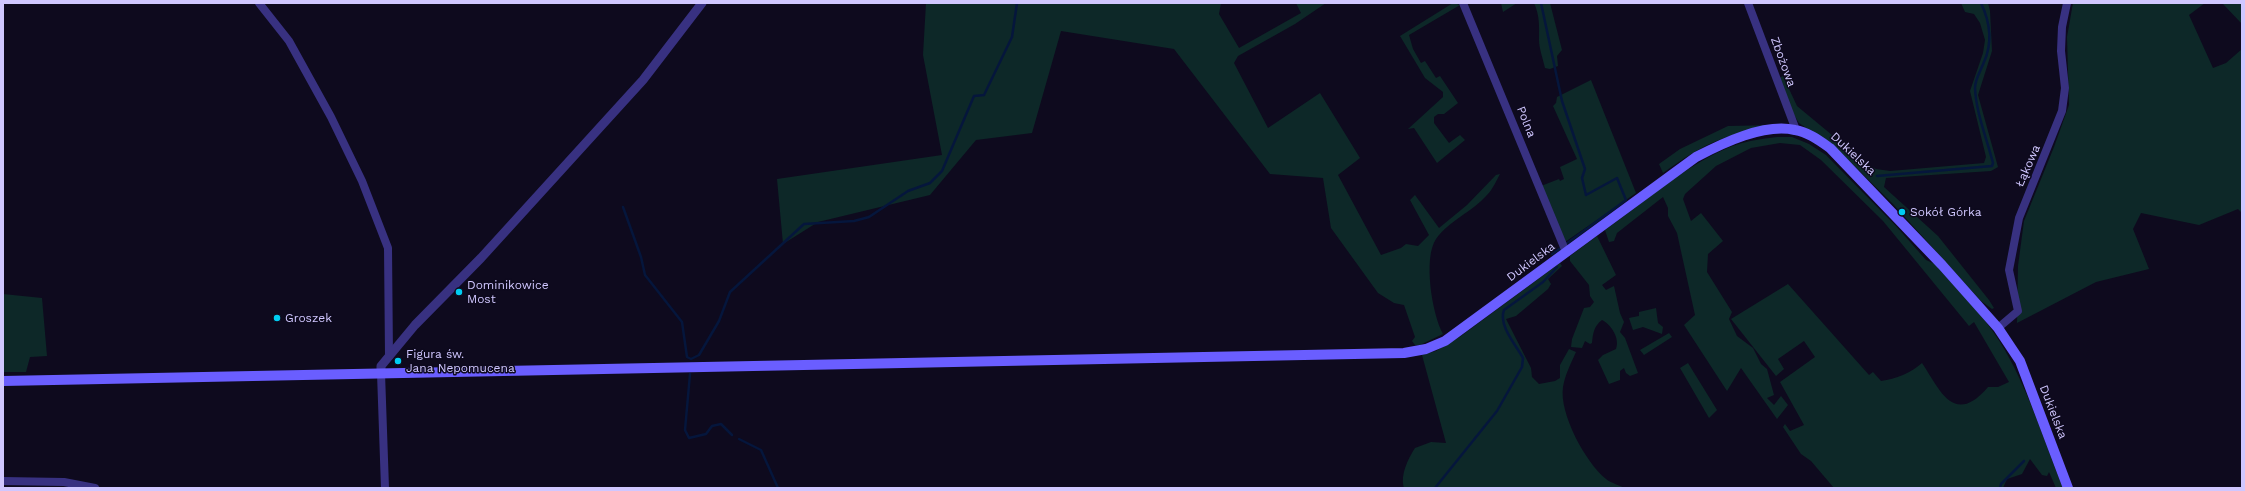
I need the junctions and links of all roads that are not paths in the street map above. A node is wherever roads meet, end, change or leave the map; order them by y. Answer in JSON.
{"nodes":[{"id":1,"x":259,"y":3,"type":"edge"},
{"id":2,"x":702,"y":3,"type":"edge"},
{"id":3,"x":1462,"y":3,"type":"edge"},
{"id":4,"x":1748,"y":3,"type":"edge"},
{"id":5,"x":2067,"y":3,"type":"edge"},
{"id":6,"x":1796,"y":130,"type":"junction"},
{"id":7,"x":1566,"y":252,"type":"junction"},
{"id":8,"x":1998,"y":328,"type":"junction"},
{"id":9,"x":389,"y":356,"type":"junction"},
{"id":10,"x":381,"y":373,"type":"junction"},
{"id":11,"x":3,"y":381,"type":"edge"},
{"id":12,"x":3,"y":481,"type":"edge"},
{"id":13,"x":95,"y":488,"type":"edge"},
{"id":14,"x":385,"y":488,"type":"edge"},
{"id":15,"x":2068,"y":488,"type":"edge"}],
"edges":[{"from":1,"to":9,"type":"street"},
{"from":2,"to":9,"type":"street"},
{"from":3,"to":7,"type":"street","name":"Polna"},
{"from":4,"to":6,"type":"street","name":"Zbożowa"},
{"from":5,"to":8,"type":"street","name":"Łąkowa"},
{"from":6,"to":7,"type":"main road","name":"Dukielska"},
{"from":6,"to":8,"type":"main road","name":"Dukielska"},
{"from":7,"to":10,"type":"main road","name":"Dukielska"},
{"from":8,"to":15,"type":"main road","name":"Dukielska"},
{"from":9,"to":10,"type":"street"},
{"from":10,"to":11,"type":"main road","name":"Dukielska"},
{"from":10,"to":14,"type":"street"},
{"from":12,"to":13,"type":"street"}]}
